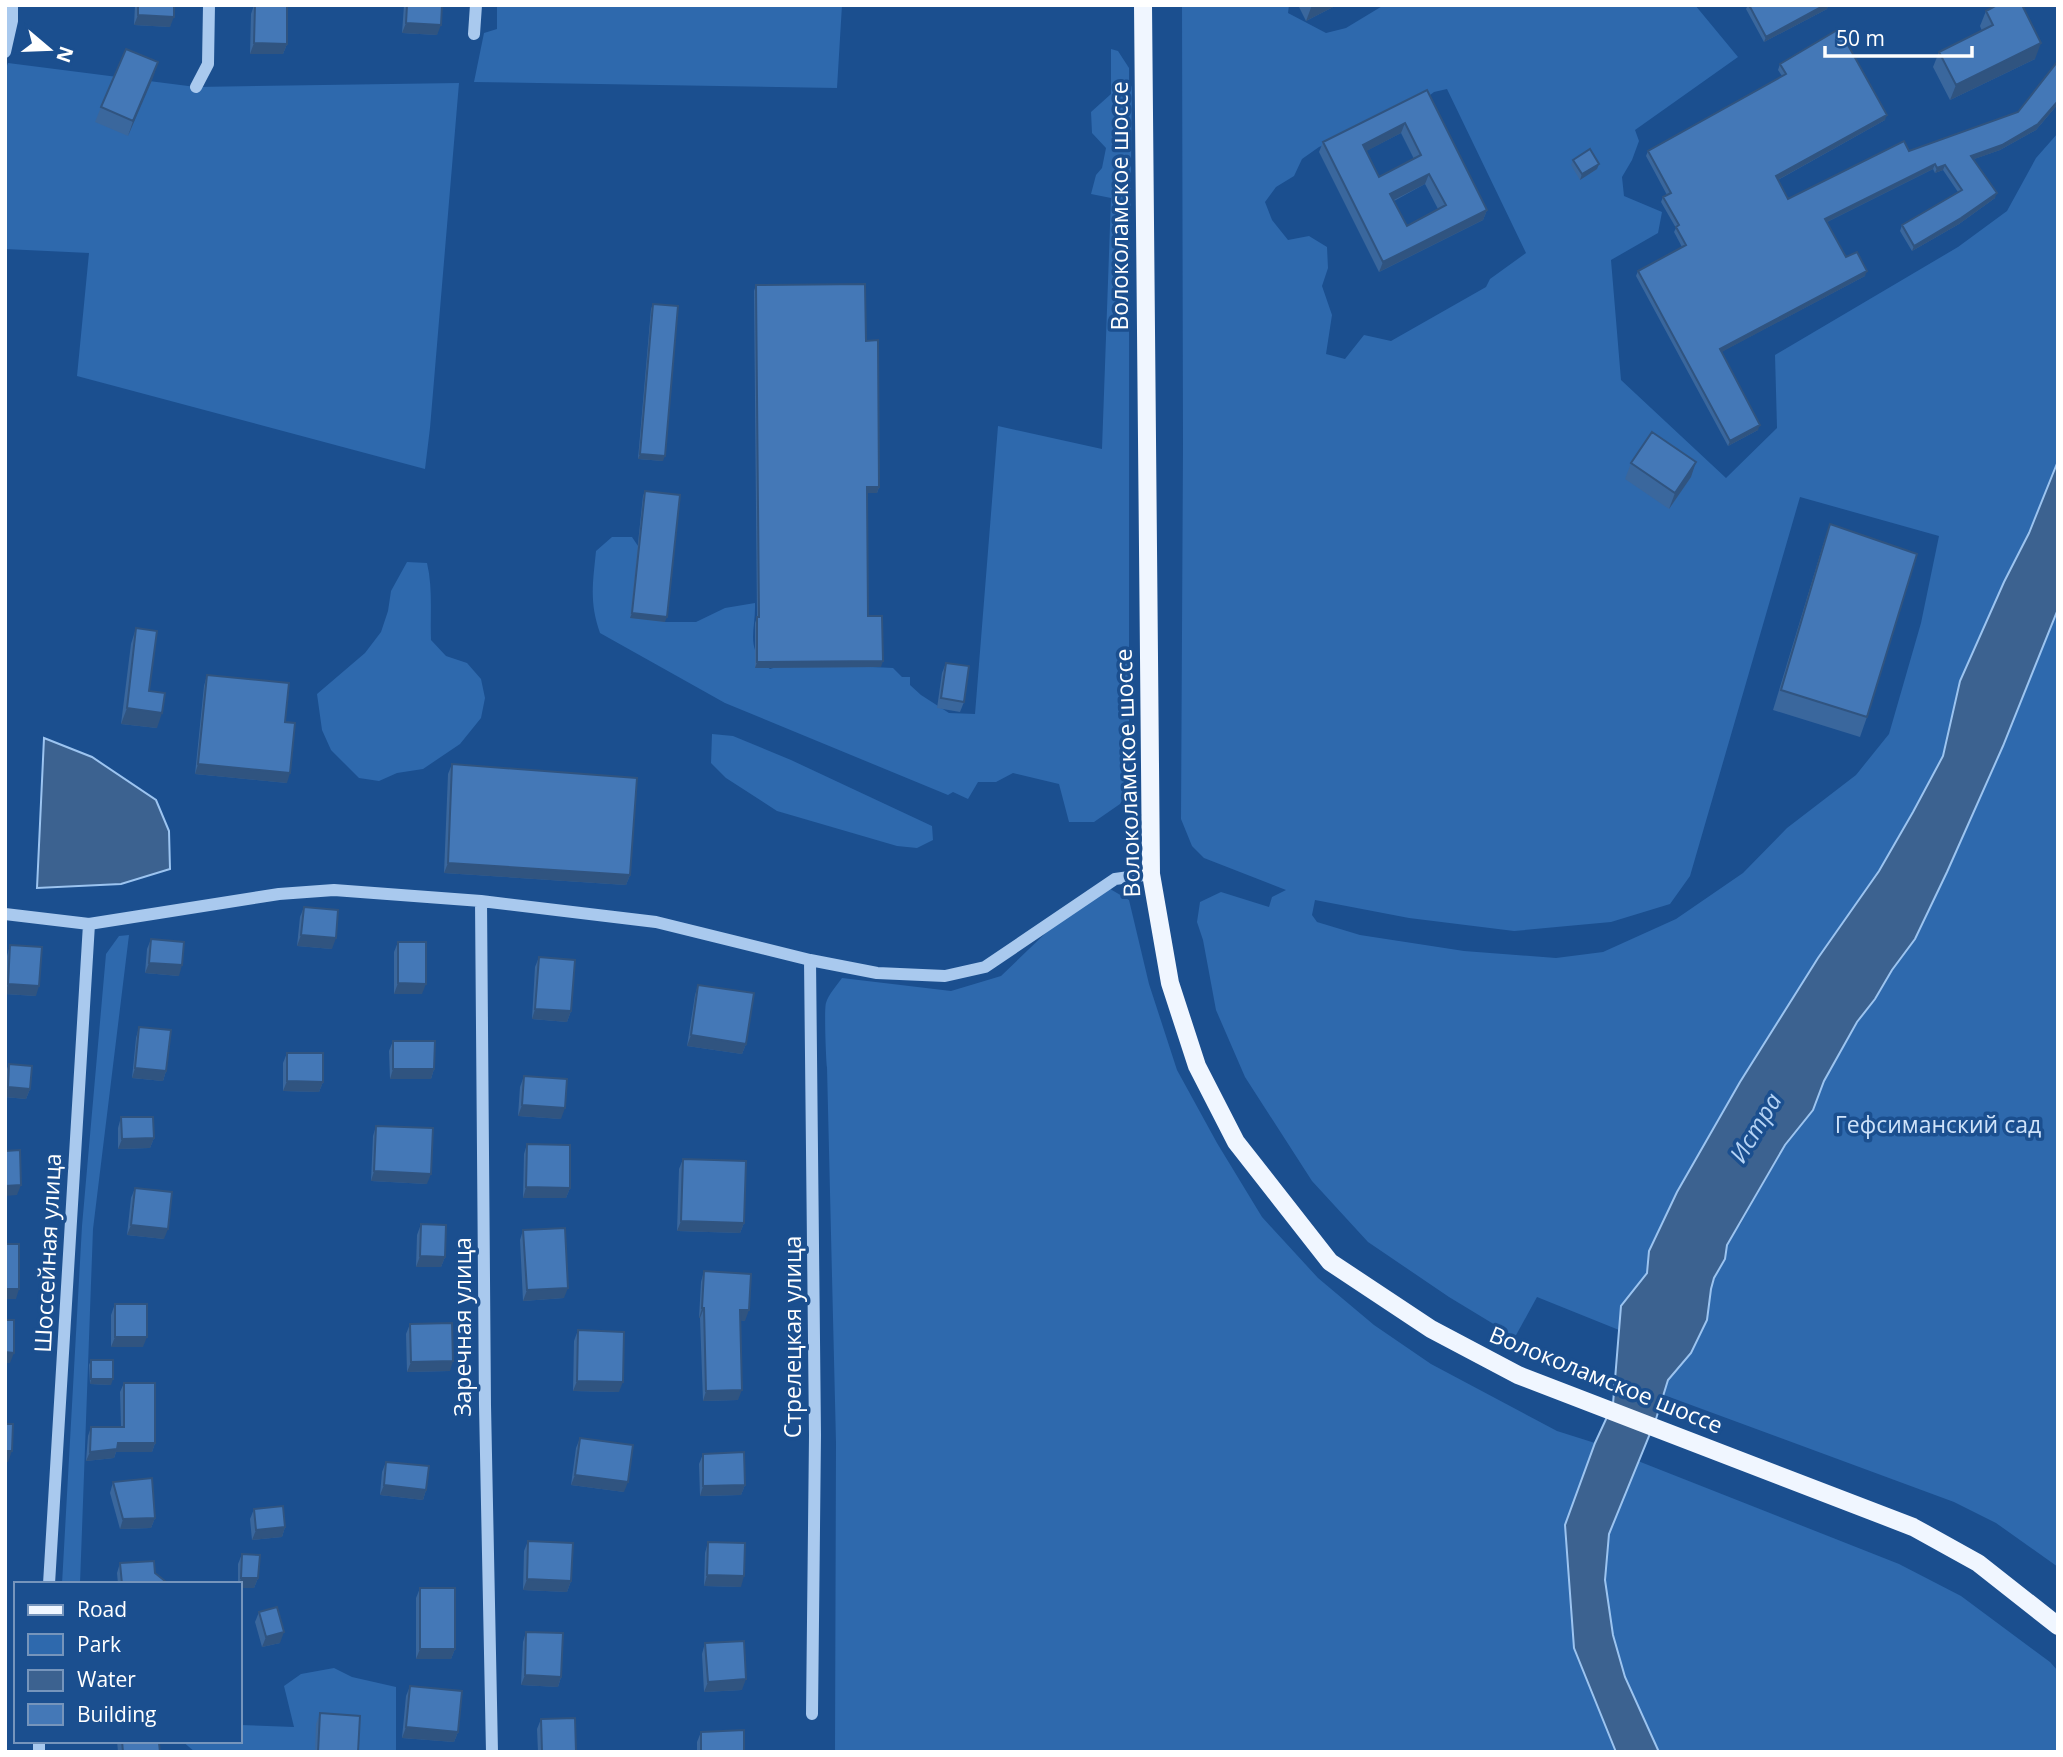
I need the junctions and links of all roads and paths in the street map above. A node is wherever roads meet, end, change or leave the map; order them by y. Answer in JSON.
{"nodes":[{"id":1,"x":12,"y":5,"type":"edge"},
{"id":2,"x":209,"y":5,"type":"edge"},
{"id":3,"x":476,"y":5,"type":"edge"},
{"id":4,"x":1143,"y":5,"type":"edge"},
{"id":5,"x":474,"y":34,"type":"dead end"},
{"id":6,"x":5,"y":52,"type":"edge"},
{"id":7,"x":196,"y":87,"type":"dead end"},
{"id":8,"x":1151,"y":874,"type":"junction"},
{"id":9,"x":481,"y":901,"type":"junction"},
{"id":10,"x":5,"y":914,"type":"edge"},
{"id":11,"x":89,"y":924,"type":"junction"},
{"id":12,"x":810,"y":960,"type":"junction"},
{"id":13,"x":49,"y":1582,"type":"edge"},
{"id":14,"x":2058,"y":1626,"type":"edge"},
{"id":15,"x":812,"y":1714,"type":"dead end"},
{"id":16,"x":492,"y":1752,"type":"edge"}],
"edges":[{"from":1,"to":6,"type":"street"},
{"from":2,"to":7,"type":"street"},
{"from":3,"to":5,"type":"street"},
{"from":4,"to":8,"type":"main road","name":"Волоколамское шоссе"},
{"from":8,"to":12,"type":"street"},
{"from":8,"to":14,"type":"main road","name":"Волоколамское шоссе"},
{"from":9,"to":11,"type":"street"},
{"from":9,"to":12,"type":"street"},
{"from":9,"to":16,"type":"street","name":"Заречная улица"},
{"from":10,"to":11,"type":"street"},
{"from":11,"to":13,"type":"street","name":"Шоссейная улица"},
{"from":12,"to":15,"type":"street","name":"Стрелецкая улица"}]}
